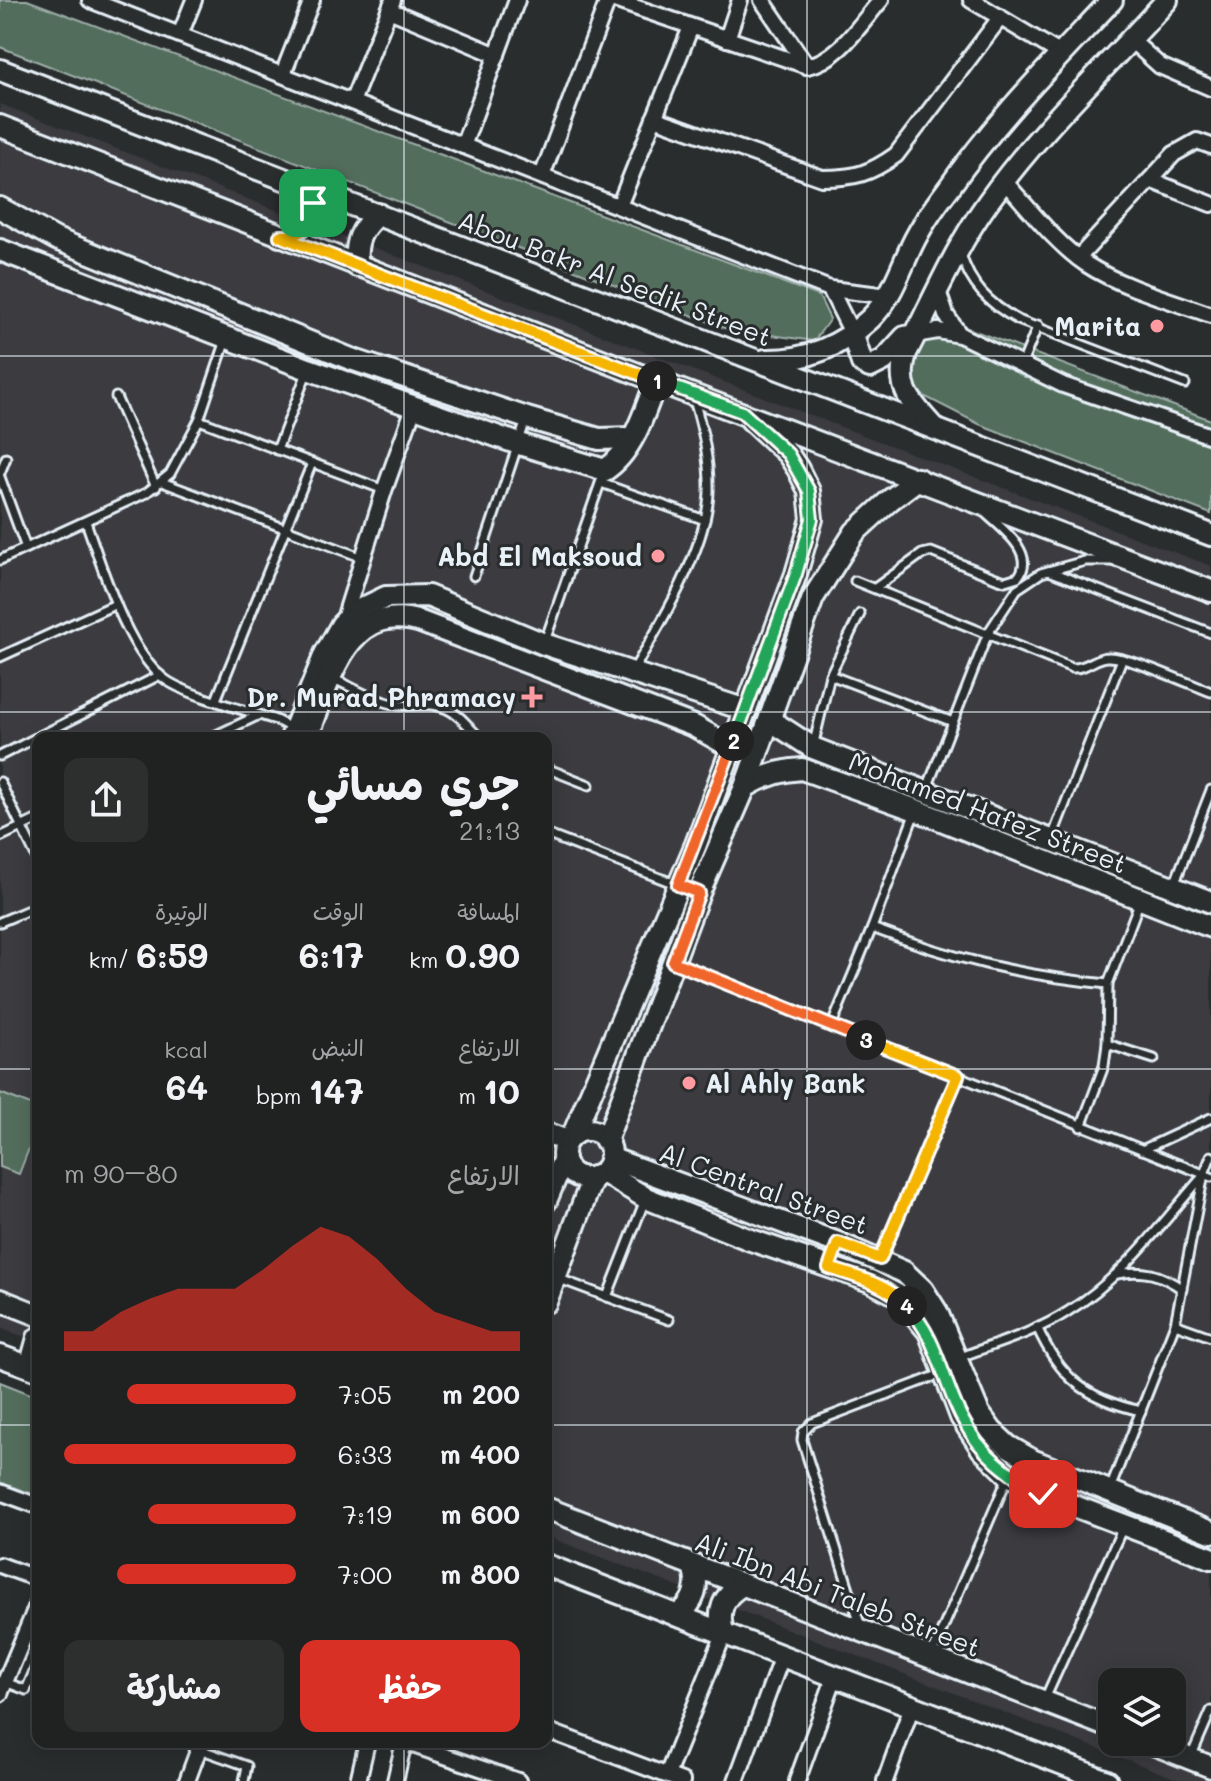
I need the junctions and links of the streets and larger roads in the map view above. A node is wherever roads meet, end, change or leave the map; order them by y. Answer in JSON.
{"nodes":[{"id":1,"x":194,"y":0,"type":"edge"},
{"id":2,"x":312,"y":0,"type":"edge"},
{"id":3,"x":517,"y":0,"type":"edge"},
{"id":4,"x":611,"y":0,"type":"edge"},
{"id":5,"x":740,"y":0,"type":"edge"},
{"id":6,"x":762,"y":0,"type":"edge"},
{"id":7,"x":881,"y":0,"type":"edge"},
{"id":8,"x":971,"y":0,"type":"edge"},
{"id":9,"x":1112,"y":0,"type":"edge"},
{"id":10,"x":1167,"y":0,"type":"edge"},
{"id":11,"x":98,"y":2,"type":"edge"},
{"id":12,"x":391,"y":5,"type":"edge"},
{"id":13,"x":1000,"y":18,"type":"junction"},
{"id":14,"x":691,"y":27,"type":"junction"},
{"id":15,"x":180,"y":35,"type":"junction"},
{"id":16,"x":727,"y":39,"type":"junction"},
{"id":17,"x":1131,"y":40,"type":"junction"},
{"id":18,"x":1061,"y":54,"type":"junction"},
{"id":19,"x":497,"y":55,"type":"junction"},
{"id":20,"x":807,"y":66,"type":"junction"},
{"id":21,"x":0,"y":70,"type":"edge"},
{"id":22,"x":283,"y":74,"type":"junction"},
{"id":23,"x":1211,"y":88,"type":"edge"},
{"id":24,"x":352,"y":102,"type":"junction"},
{"id":25,"x":654,"y":118,"type":"junction"},
{"id":26,"x":0,"y":126,"type":"edge"},
{"id":27,"x":463,"y":146,"type":"junction"},
{"id":28,"x":1211,"y":146,"type":"edge"},
{"id":29,"x":542,"y":176,"type":"junction"},
{"id":30,"x":1150,"y":180,"type":"junction"},
{"id":31,"x":1004,"y":181,"type":"junction"},
{"id":32,"x":304,"y":186,"type":"junction"},
{"id":33,"x":1211,"y":204,"type":"edge"},
{"id":34,"x":619,"y":206,"type":"junction"},
{"id":35,"x":0,"y":208,"type":"edge"},
{"id":36,"x":378,"y":214,"type":"junction"},
{"id":37,"x":280,"y":236,"type":"junction"},
{"id":38,"x":0,"y":250,"type":"edge"},
{"id":39,"x":1078,"y":258,"type":"junction"},
{"id":40,"x":357,"y":266,"type":"junction"},
{"id":41,"x":830,"y":289,"type":"junction"},
{"id":42,"x":938,"y":291,"type":"junction"},
{"id":43,"x":889,"y":296,"type":"junction"},
{"id":44,"x":1211,"y":315,"type":"edge"},
{"id":45,"x":852,"y":333,"type":"junction"},
{"id":46,"x":915,"y":335,"type":"junction"},
{"id":47,"x":960,"y":335,"type":"junction"},
{"id":48,"x":351,"y":359,"type":"junction"},
{"id":49,"x":756,"y":360,"type":"junction"},
{"id":50,"x":343,"y":381,"type":"junction"},
{"id":51,"x":656,"y":381,"type":"junction"},
{"id":52,"x":414,"y":407,"type":"junction"},
{"id":53,"x":742,"y":412,"type":"junction"},
{"id":54,"x":937,"y":432,"type":"junction"},
{"id":55,"x":1211,"y":436,"type":"edge"},
{"id":56,"x":632,"y":438,"type":"junction"},
{"id":57,"x":918,"y":479,"type":"junction"},
{"id":58,"x":1211,"y":535,"type":"edge"},
{"id":59,"x":1211,"y":591,"type":"edge"},
{"id":60,"x":485,"y":620,"type":"junction"},
{"id":61,"x":342,"y":624,"type":"junction"},
{"id":62,"x":476,"y":643,"type":"junction"},
{"id":63,"x":768,"y":649,"type":"junction"},
{"id":64,"x":791,"y":658,"type":"junction"},
{"id":65,"x":324,"y":676,"type":"junction"},
{"id":66,"x":746,"y":710,"type":"junction"},
{"id":67,"x":770,"y":720,"type":"junction"},
{"id":68,"x":301,"y":732,"type":"edge"},
{"id":69,"x":731,"y":747,"type":"junction"},
{"id":70,"x":745,"y":787,"type":"junction"},
{"id":71,"x":921,"y":802,"type":"junction"},
{"id":72,"x":1148,"y":879,"type":"junction"},
{"id":73,"x":678,"y":885,"type":"junction"},
{"id":74,"x":699,"y":893,"type":"junction"},
{"id":75,"x":1140,"y":900,"type":"junction"},
{"id":76,"x":1211,"y":902,"type":"edge"},
{"id":77,"x":1211,"y":927,"type":"edge"},
{"id":78,"x":563,"y":1149,"type":"edge"},
{"id":79,"x":603,"y":1162,"type":"junction"},
{"id":80,"x":662,"y":1178,"type":"junction"},
{"id":81,"x":552,"y":1183,"type":"edge"},
{"id":82,"x":652,"y":1200,"type":"junction"},
{"id":83,"x":838,"y":1243,"type":"junction"},
{"id":84,"x":829,"y":1268,"type":"junction"},
{"id":85,"x":552,"y":1285,"type":"edge"},
{"id":86,"x":0,"y":1300,"type":"edge"},
{"id":87,"x":32,"y":1313,"type":"edge"},
{"id":88,"x":0,"y":1356,"type":"edge"},
{"id":89,"x":950,"y":1366,"type":"junction"},
{"id":90,"x":32,"y":1368,"type":"edge"},
{"id":91,"x":0,"y":1492,"type":"edge"},
{"id":92,"x":32,"y":1504,"type":"edge"},
{"id":93,"x":1142,"y":1505,"type":"junction"},
{"id":94,"x":552,"y":1510,"type":"edge"},
{"id":95,"x":1127,"y":1526,"type":"junction"},
{"id":96,"x":1211,"y":1532,"type":"edge"},
{"id":97,"x":1207,"y":1556,"type":"edge"},
{"id":98,"x":0,"y":1565,"type":"edge"},
{"id":99,"x":693,"y":1566,"type":"junction"},
{"id":100,"x":552,"y":1567,"type":"edge"},
{"id":101,"x":32,"y":1577,"type":"edge"},
{"id":102,"x":743,"y":1585,"type":"junction"},
{"id":103,"x":677,"y":1616,"type":"junction"},
{"id":104,"x":32,"y":1618,"type":"edge"},
{"id":105,"x":724,"y":1634,"type":"junction"},
{"id":106,"x":782,"y":1656,"type":"junction"},
{"id":107,"x":835,"y":1676,"type":"junction"},
{"id":108,"x":2,"y":1688,"type":"edge"},
{"id":109,"x":912,"y":1706,"type":"junction"},
{"id":110,"x":1098,"y":1723,"type":"edge"},
{"id":111,"x":552,"y":1732,"type":"edge"},
{"id":112,"x":366,"y":1748,"type":"edge"},
{"id":113,"x":403,"y":1748,"type":"edge"},
{"id":114,"x":422,"y":1748,"type":"edge"},
{"id":115,"x":198,"y":1751,"type":"road end"},
{"id":116,"x":1185,"y":1756,"type":"edge"},
{"id":117,"x":1211,"y":1767,"type":"edge"},
{"id":118,"x":667,"y":1775,"type":"junction"},
{"id":119,"x":187,"y":1781,"type":"edge"},
{"id":120,"x":358,"y":1781,"type":"edge"},
{"id":121,"x":395,"y":1781,"type":"edge"},
{"id":122,"x":518,"y":1781,"type":"edge"},
{"id":123,"x":682,"y":1781,"type":"edge"},
{"id":124,"x":736,"y":1781,"type":"edge"},
{"id":125,"x":797,"y":1781,"type":"edge"},
{"id":126,"x":885,"y":1781,"type":"edge"},
{"id":127,"x":1107,"y":1781,"type":"edge"}],
"edges":[{"from":1,"to":15,"type":"street"},
{"from":2,"to":22,"type":"street"},
{"from":3,"to":19,"type":"street"},
{"from":4,"to":14,"type":"street"},
{"from":4,"to":29,"type":"street"},
{"from":5,"to":16,"type":"street"},
{"from":6,"to":20,"type":"street"},
{"from":7,"to":20,"type":"street"},
{"from":8,"to":13,"type":"street"},
{"from":9,"to":18,"type":"street"},
{"from":10,"to":17,"type":"street"},
{"from":11,"to":15,"type":"street"},
{"from":12,"to":19,"type":"street"},
{"from":12,"to":24,"type":"street"},
{"from":13,"to":18,"type":"street"},
{"from":13,"to":25,"type":"street"},
{"from":14,"to":16,"type":"street"},
{"from":14,"to":25,"type":"street"},
{"from":15,"to":22,"type":"street"},
{"from":16,"to":20,"type":"street"},
{"from":17,"to":23,"type":"street"},
{"from":17,"to":31,"type":"street"},
{"from":18,"to":43,"type":"street"},
{"from":19,"to":27,"type":"street"},
{"from":21,"to":32,"type":"street","name":"Abou Bakr Al Sedik Street"},
{"from":22,"to":24,"type":"street"},
{"from":24,"to":27,"type":"street"},
{"from":25,"to":34,"type":"street"},
{"from":26,"to":37,"type":"street"},
{"from":27,"to":29,"type":"street"},
{"from":28,"to":30,"type":"street"},
{"from":29,"to":34,"type":"street"},
{"from":30,"to":33,"type":"street"},
{"from":30,"to":39,"type":"street"},
{"from":31,"to":39,"type":"street"},
{"from":31,"to":42,"type":"street"},
{"from":32,"to":36,"type":"street","name":"Abou Bakr Al Sedik Street"},
{"from":32,"to":37,"type":"street"},
{"from":34,"to":41,"type":"street"},
{"from":35,"to":48,"type":"street"},
{"from":36,"to":40,"type":"street"},
{"from":36,"to":49,"type":"street","name":"Abou Bakr Al Sedik Street"},
{"from":37,"to":40,"type":"street"},
{"from":38,"to":50,"type":"street"},
{"from":39,"to":44,"type":"street"},
{"from":40,"to":51,"type":"street"},
{"from":41,"to":43,"type":"street"},
{"from":41,"to":45,"type":"street"},
{"from":42,"to":46,"type":"street"},
{"from":42,"to":47,"type":"street"},
{"from":43,"to":45,"type":"street"},
{"from":45,"to":46,"type":"street"},
{"from":45,"to":49,"type":"street"},
{"from":46,"to":47,"type":"street"},
{"from":46,"to":54,"type":"street"},
{"from":47,"to":55,"type":"street"},
{"from":48,"to":50,"type":"street"},
{"from":48,"to":56,"type":"street"},
{"from":49,"to":54,"type":"street","name":"Abou Bakr Al Sedik Street"},
{"from":50,"to":52,"type":"street"},
{"from":51,"to":53,"type":"street"},
{"from":51,"to":56,"type":"street"},
{"from":52,"to":56,"type":"street"},
{"from":52,"to":61,"type":"street"},
{"from":53,"to":57,"type":"street"},
{"from":53,"to":63,"type":"street"},
{"from":54,"to":58,"type":"street","name":"Abou Bakr Al Sedik Street"},
{"from":57,"to":59,"type":"street"},
{"from":57,"to":64,"type":"street"},
{"from":60,"to":61,"type":"street"},
{"from":60,"to":62,"type":"street"},
{"from":60,"to":66,"type":"street"},
{"from":61,"to":65,"type":"street"},
{"from":62,"to":65,"type":"street"},
{"from":62,"to":69,"type":"street"},
{"from":63,"to":64,"type":"street"},
{"from":63,"to":66,"type":"street"},
{"from":64,"to":67,"type":"street"},
{"from":65,"to":68,"type":"street"},
{"from":66,"to":69,"type":"street"},
{"from":67,"to":70,"type":"street"},
{"from":67,"to":71,"type":"street","name":"Mohamed Hafez Street"},
{"from":69,"to":73,"type":"street"},
{"from":70,"to":71,"type":"street","name":"Mohamed Hafez Street"},
{"from":70,"to":74,"type":"street"},
{"from":71,"to":72,"type":"street","name":"Mohamed Hafez Street"},
{"from":71,"to":75,"type":"street","name":"Mohamed Hafez Street"},
{"from":72,"to":75,"type":"street"},
{"from":72,"to":76,"type":"street","name":"Mohamed Hafez Street"},
{"from":73,"to":74,"type":"street"},
{"from":73,"to":78,"type":"street"},
{"from":74,"to":79,"type":"street"},
{"from":75,"to":77,"type":"street","name":"Mohamed Hafez Street"},
{"from":78,"to":79,"type":"street"},
{"from":78,"to":79,"type":"street"},
{"from":78,"to":81,"type":"street"},
{"from":79,"to":80,"type":"street","name":"Al Central Street"},
{"from":79,"to":82,"type":"street","name":"Al Central Street"},
{"from":79,"to":85,"type":"street"},
{"from":80,"to":82,"type":"street"},
{"from":80,"to":83,"type":"street","name":"Al Central Street"},
{"from":82,"to":84,"type":"street","name":"Al Central Street"},
{"from":83,"to":84,"type":"street"},
{"from":83,"to":89,"type":"street","name":"Al Central Street"},
{"from":84,"to":89,"type":"street","name":"Al Central Street"},
{"from":86,"to":87,"type":"street"},
{"from":88,"to":90,"type":"street"},
{"from":89,"to":93,"type":"street","name":"Al Central Street"},
{"from":89,"to":95,"type":"street","name":"Al Central Street"},
{"from":91,"to":92,"type":"street"},
{"from":93,"to":95,"type":"street"},
{"from":93,"to":96,"type":"street","name":"Al Central Street"},
{"from":94,"to":99,"type":"street","name":"Ali Ibn Abi Taleb Street"},
{"from":95,"to":97,"type":"street","name":"Al Central Street"},
{"from":96,"to":97,"type":"street"},
{"from":98,"to":101,"type":"street"},
{"from":99,"to":102,"type":"street","name":"Ali Ibn Abi Taleb Street"},
{"from":99,"to":103,"type":"street"},
{"from":100,"to":103,"type":"street"},
{"from":102,"to":105,"type":"street"},
{"from":102,"to":110,"type":"street","name":"Ali Ibn Abi Taleb Street"},
{"from":103,"to":105,"type":"street"},
{"from":104,"to":108,"type":"street"},
{"from":105,"to":106,"type":"street"},
{"from":105,"to":118,"type":"street"},
{"from":106,"to":107,"type":"street"},
{"from":106,"to":124,"type":"street"},
{"from":107,"to":109,"type":"street"},
{"from":107,"to":125,"type":"street"},
{"from":109,"to":126,"type":"street"},
{"from":109,"to":127,"type":"street"},
{"from":111,"to":118,"type":"street"},
{"from":112,"to":120,"type":"street"},
{"from":113,"to":121,"type":"street"},
{"from":114,"to":122,"type":"street"},
{"from":115,"to":119,"type":"street"},
{"from":116,"to":117,"type":"street"},
{"from":118,"to":123,"type":"street"}]}
